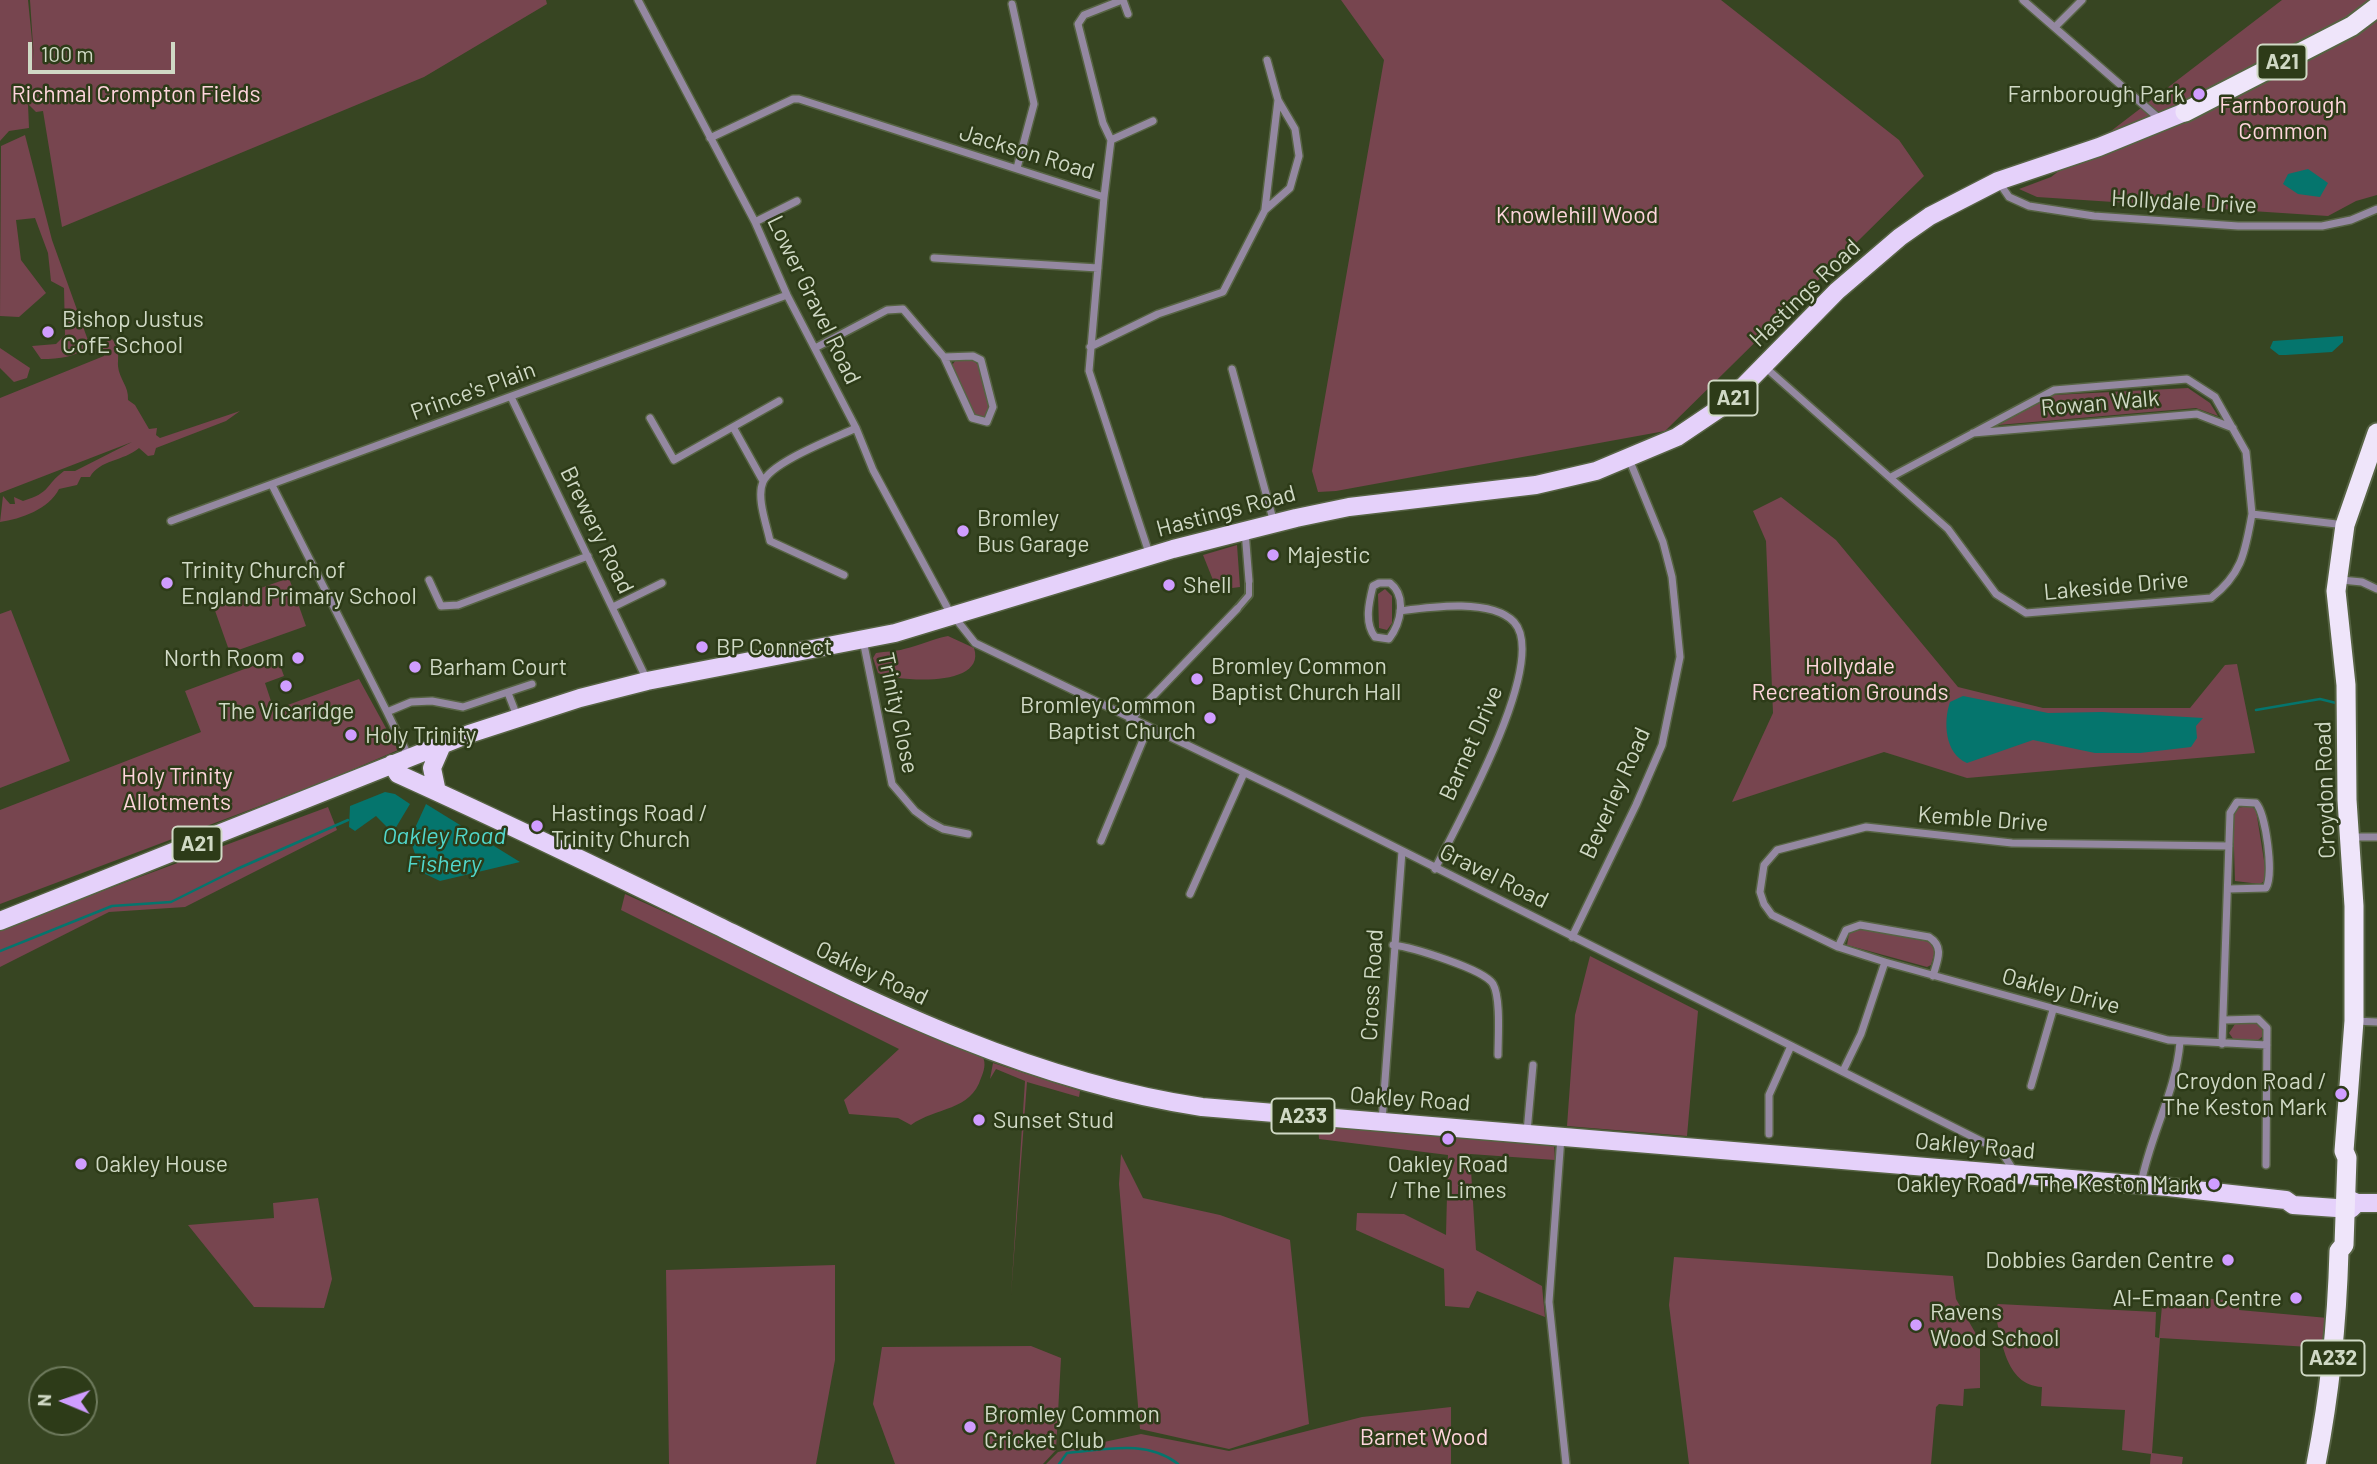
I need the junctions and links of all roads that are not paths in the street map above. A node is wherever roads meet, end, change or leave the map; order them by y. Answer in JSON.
{"nodes":[{"id":1,"x":638,"y":0,"type":"edge"},
{"id":2,"x":1122,"y":0,"type":"edge"},
{"id":3,"x":2023,"y":0,"type":"edge"},
{"id":4,"x":2082,"y":0,"type":"edge"},
{"id":5,"x":1012,"y":4,"type":"dead end"},
{"id":6,"x":2377,"y":7,"type":"edge"},
{"id":7,"x":1128,"y":14,"type":"dead end"},
{"id":8,"x":2055,"y":27,"type":"junction"},
{"id":9,"x":1267,"y":60,"type":"dead end"},
{"id":10,"x":1278,"y":100,"type":"junction"},
{"id":11,"x":2185,"y":112,"type":"joint"},
{"id":12,"x":1153,"y":121,"type":"dead end"},
{"id":13,"x":2163,"y":122,"type":"junction"},
{"id":14,"x":710,"y":138,"type":"junction"},
{"id":15,"x":1111,"y":140,"type":"junction"},
{"id":16,"x":1017,"y":168,"type":"junction"},
{"id":17,"x":1998,"y":181,"type":"junction"},
{"id":18,"x":1104,"y":197,"type":"junction"},
{"id":19,"x":797,"y":201,"type":"dead end"},
{"id":20,"x":2377,"y":209,"type":"edge"},
{"id":21,"x":1265,"y":210,"type":"junction"},
{"id":22,"x":755,"y":222,"type":"junction"},
{"id":23,"x":934,"y":258,"type":"dead end"},
{"id":24,"x":1098,"y":268,"type":"junction"},
{"id":25,"x":787,"y":295,"type":"junction"},
{"id":26,"x":1090,"y":347,"type":"junction"},
{"id":27,"x":815,"y":348,"type":"junction"},
{"id":28,"x":944,"y":357,"type":"junction"},
{"id":29,"x":1764,"y":367,"type":"junction"},
{"id":30,"x":1232,"y":369,"type":"dead end"},
{"id":31,"x":511,"y":397,"type":"junction"},
{"id":32,"x":779,"y":401,"type":"dead end"},
{"id":33,"x":650,"y":418,"type":"dead end"},
{"id":34,"x":733,"y":427,"type":"junction"},
{"id":35,"x":856,"y":428,"type":"junction"},
{"id":36,"x":2233,"y":428,"type":"junction"},
{"id":37,"x":1969,"y":433,"type":"junction"},
{"id":38,"x":2377,"y":433,"type":"edge"},
{"id":39,"x":1629,"y":459,"type":"junction"},
{"id":40,"x":1891,"y":477,"type":"junction"},
{"id":41,"x":763,"y":481,"type":"junction"},
{"id":42,"x":272,"y":485,"type":"junction"},
{"id":43,"x":2252,"y":514,"type":"junction"},
{"id":44,"x":172,"y":521,"type":"dead end"},
{"id":45,"x":1274,"y":523,"type":"junction"},
{"id":46,"x":2346,"y":525,"type":"junction"},
{"id":47,"x":1245,"y":530,"type":"junction"},
{"id":48,"x":589,"y":556,"type":"junction"},
{"id":49,"x":1150,"y":556,"type":"junction"},
{"id":50,"x":844,"y":575,"type":"dead end"},
{"id":51,"x":429,"y":580,"type":"dead end"},
{"id":52,"x":2337,"y":580,"type":"junction"},
{"id":53,"x":1249,"y":581,"type":"joint"},
{"id":54,"x":662,"y":583,"type":"dead end"},
{"id":55,"x":2377,"y":589,"type":"edge"},
{"id":56,"x":613,"y":607,"type":"junction"},
{"id":57,"x":1237,"y":609,"type":"joint"},
{"id":58,"x":1400,"y":611,"type":"junction"},
{"id":59,"x":958,"y":620,"type":"junction"},
{"id":60,"x":863,"y":640,"type":"junction"},
{"id":61,"x":647,"y":681,"type":"junction"},
{"id":62,"x":532,"y":684,"type":"dead end"},
{"id":63,"x":509,"y":693,"type":"junction"},
{"id":64,"x":387,"y":712,"type":"junction"},
{"id":65,"x":517,"y":717,"type":"junction"},
{"id":66,"x":1130,"y":720,"type":"junction"},
{"id":67,"x":1148,"y":728,"type":"junction"},
{"id":68,"x":442,"y":745,"type":"junction"},
{"id":69,"x":401,"y":761,"type":"junction"},
{"id":70,"x":1244,"y":773,"type":"junction"},
{"id":71,"x":437,"y":792,"type":"junction"},
{"id":72,"x":968,"y":834,"type":"dead end"},
{"id":73,"x":2349,"y":837,"type":"junction"},
{"id":74,"x":2377,"y":837,"type":"edge"},
{"id":75,"x":1101,"y":841,"type":"dead end"},
{"id":76,"x":2229,"y":846,"type":"junction"},
{"id":77,"x":1402,"y":851,"type":"junction"},
{"id":78,"x":1435,"y":869,"type":"junction"},
{"id":79,"x":1760,"y":884,"type":"joint"},
{"id":80,"x":2228,"y":889,"type":"junction"},
{"id":81,"x":1191,"y":894,"type":"dead end"},
{"id":82,"x":0,"y":921,"type":"edge"},
{"id":83,"x":1572,"y":937,"type":"junction"},
{"id":84,"x":1393,"y":945,"type":"junction"},
{"id":85,"x":1838,"y":947,"type":"junction"},
{"id":86,"x":1885,"y":962,"type":"junction"},
{"id":87,"x":1933,"y":976,"type":"junction"},
{"id":88,"x":2053,"y":1010,"type":"junction"},
{"id":89,"x":2224,"y":1020,"type":"junction"},
{"id":90,"x":2354,"y":1021,"type":"junction"},
{"id":91,"x":2377,"y":1022,"type":"edge"},
{"id":92,"x":2180,"y":1042,"type":"junction"},
{"id":93,"x":2222,"y":1045,"type":"junction"},
{"id":94,"x":2267,"y":1045,"type":"junction"},
{"id":95,"x":1791,"y":1046,"type":"junction"},
{"id":96,"x":1498,"y":1055,"type":"dead end"},
{"id":97,"x":1532,"y":1065,"type":"dead end"},
{"id":98,"x":1843,"y":1071,"type":"junction"},
{"id":99,"x":2031,"y":1086,"type":"dead end"},
{"id":100,"x":1382,"y":1122,"type":"junction"},
{"id":101,"x":1527,"y":1133,"type":"junction"},
{"id":102,"x":1769,"y":1134,"type":"dead end"},
{"id":103,"x":1561,"y":1136,"type":"junction"},
{"id":104,"x":2266,"y":1165,"type":"dead end"},
{"id":105,"x":2011,"y":1174,"type":"junction"},
{"id":106,"x":2141,"y":1184,"type":"junction"},
{"id":107,"x":2377,"y":1203,"type":"edge"},
{"id":108,"x":2343,"y":1204,"type":"junction"},
{"id":109,"x":1566,"y":1464,"type":"edge"},
{"id":110,"x":2316,"y":1464,"type":"edge"}],
"edges":[{"from":1,"to":14,"type":"street","name":"Lower Gravel Road"},
{"from":2,"to":7,"type":"street"},
{"from":2,"to":15,"type":"street"},
{"from":3,"to":8,"type":"street"},
{"from":4,"to":8,"type":"street"},
{"from":5,"to":16,"type":"street"},
{"from":6,"to":11,"type":"highway","number":"A21"},
{"from":8,"to":13,"type":"street"},
{"from":9,"to":10,"type":"street"},
{"from":10,"to":21,"type":"street"},
{"from":10,"to":21,"type":"street"},
{"from":11,"to":13,"type":"main road","number":"A21"},
{"from":12,"to":15,"type":"street"},
{"from":13,"to":17,"type":"main road","number":"A21"},
{"from":14,"to":16,"type":"street","name":"Jackson Road"},
{"from":14,"to":22,"type":"street","name":"Lower Gravel Road"},
{"from":15,"to":18,"type":"street"},
{"from":16,"to":18,"type":"street","name":"Jackson Road"},
{"from":17,"to":20,"type":"street","name":"Hollydale Drive"},
{"from":17,"to":29,"type":"main road","name":"Hastings Road","number":"A21"},
{"from":18,"to":24,"type":"street","name":"Jackson Road"},
{"from":19,"to":22,"type":"street"},
{"from":21,"to":26,"type":"street"},
{"from":22,"to":25,"type":"street","name":"Lower Gravel Road"},
{"from":23,"to":24,"type":"street"},
{"from":24,"to":26,"type":"street","name":"Jackson Road"},
{"from":25,"to":27,"type":"street","name":"Lower Gravel Road"},
{"from":25,"to":31,"type":"street","name":"Prince's Plain"},
{"from":26,"to":49,"type":"street","name":"Jackson Road"},
{"from":27,"to":28,"type":"street"},
{"from":27,"to":35,"type":"street","name":"Lower Gravel Road"},
{"from":28,"to":28,"type":"street"},
{"from":29,"to":39,"type":"main road","name":"Hastings Road","number":"A21"},
{"from":29,"to":40,"type":"street","name":"Lakeside Drive"},
{"from":30,"to":45,"type":"street"},
{"from":31,"to":42,"type":"street","name":"Prince's Plain"},
{"from":31,"to":48,"type":"street","name":"Brewery Road"},
{"from":32,"to":34,"type":"street"},
{"from":33,"to":34,"type":"street"},
{"from":34,"to":41,"type":"street"},
{"from":35,"to":41,"type":"street"},
{"from":35,"to":59,"type":"street","name":"Lower Gravel Road"},
{"from":36,"to":37,"type":"street","name":"Rowan Walk"},
{"from":36,"to":37,"type":"street","name":"Rowan Walk"},
{"from":36,"to":43,"type":"street","name":"Rowan Walk"},
{"from":37,"to":40,"type":"street","name":"Rowan Walk"},
{"from":38,"to":46,"type":"highway","name":"Croydon Road","number":"A232"},
{"from":39,"to":45,"type":"main road","name":"Hastings Road","number":"A21"},
{"from":39,"to":83,"type":"street","name":"Beverley Road"},
{"from":40,"to":43,"type":"street","name":"Lakeside Drive"},
{"from":41,"to":50,"type":"street"},
{"from":42,"to":44,"type":"street","name":"Prince's Plain"},
{"from":42,"to":64,"type":"street"},
{"from":43,"to":46,"type":"street"},
{"from":45,"to":47,"type":"main road","name":"Hastings Road","number":"A21"},
{"from":46,"to":52,"type":"highway","name":"Croydon Road","number":"A232"},
{"from":47,"to":49,"type":"main road","name":"Hastings Road","number":"A21"},
{"from":47,"to":53,"type":"street"},
{"from":48,"to":51,"type":"street"},
{"from":48,"to":56,"type":"street","name":"Brewery Road"},
{"from":49,"to":59,"type":"main road","name":"Hastings Road","number":"A21"},
{"from":52,"to":55,"type":"street"},
{"from":52,"to":73,"type":"highway","name":"Croydon Road","number":"A232"},
{"from":53,"to":57,"type":"street"},
{"from":54,"to":56,"type":"street"},
{"from":56,"to":61,"type":"street","name":"Brewery Road"},
{"from":57,"to":66,"type":"street"},
{"from":58,"to":58,"type":"street"},
{"from":58,"to":78,"type":"street","name":"Barnet Drive"},
{"from":59,"to":60,"type":"main road","name":"Hastings Road","number":"A21"},
{"from":59,"to":66,"type":"street","name":"Gravel Road"},
{"from":60,"to":61,"type":"main road","name":"Hastings Road","number":"A21"},
{"from":60,"to":72,"type":"street","name":"Trinity Close"},
{"from":61,"to":65,"type":"main road","name":"Hastings Road","number":"A21"},
{"from":62,"to":63,"type":"street"},
{"from":63,"to":64,"type":"street"},
{"from":63,"to":65,"type":"street"},
{"from":64,"to":69,"type":"street"},
{"from":65,"to":68,"type":"main road","name":"Hastings Road","number":"A21"},
{"from":66,"to":67,"type":"street","name":"Gravel Road"},
{"from":67,"to":70,"type":"street","name":"Gravel Road"},
{"from":67,"to":75,"type":"street"},
{"from":68,"to":69,"type":"main road","name":"Hastings Road","number":"A21"},
{"from":68,"to":71,"type":"main road"},
{"from":69,"to":71,"type":"main road","name":"Oakley Road","number":"A233"},
{"from":69,"to":82,"type":"main road","number":"A21"},
{"from":70,"to":77,"type":"street","name":"Gravel Road"},
{"from":70,"to":81,"type":"street"},
{"from":71,"to":100,"type":"main road","name":"Oakley Road","number":"A233"},
{"from":73,"to":74,"type":"street"},
{"from":73,"to":90,"type":"highway","name":"Croydon Road","number":"A232"},
{"from":76,"to":79,"type":"street","name":"Kemble Drive"},
{"from":76,"to":80,"type":"street"},
{"from":76,"to":80,"type":"street"},
{"from":77,"to":78,"type":"street","name":"Gravel Road"},
{"from":77,"to":84,"type":"street","name":"Cross Road"},
{"from":78,"to":83,"type":"street","name":"Gravel Road"},
{"from":79,"to":85,"type":"street","name":"Oakley Drive"},
{"from":80,"to":89,"type":"street"},
{"from":83,"to":95,"type":"street","name":"Gravel Road"},
{"from":84,"to":96,"type":"street"},
{"from":84,"to":100,"type":"street","name":"Cross Road"},
{"from":85,"to":86,"type":"street","name":"Oakley Drive"},
{"from":85,"to":87,"type":"street"},
{"from":86,"to":87,"type":"street","name":"Oakley Drive"},
{"from":86,"to":98,"type":"street"},
{"from":87,"to":88,"type":"street","name":"Oakley Drive"},
{"from":88,"to":92,"type":"street","name":"Oakley Drive"},
{"from":88,"to":99,"type":"street"},
{"from":89,"to":93,"type":"street"},
{"from":89,"to":94,"type":"street"},
{"from":90,"to":91,"type":"street"},
{"from":90,"to":108,"type":"highway","name":"Croydon Road","number":"A232"},
{"from":92,"to":93,"type":"street","name":"Oakley Drive"},
{"from":92,"to":106,"type":"street"},
{"from":93,"to":94,"type":"street","name":"Oakley Drive"},
{"from":94,"to":104,"type":"street"},
{"from":95,"to":98,"type":"street","name":"Gravel Road"},
{"from":95,"to":102,"type":"street"},
{"from":97,"to":101,"type":"street"},
{"from":98,"to":105,"type":"street","name":"Gravel Road"},
{"from":100,"to":101,"type":"main road","name":"Oakley Road","number":"A233"},
{"from":101,"to":103,"type":"main road","name":"Oakley Road","number":"A233"},
{"from":103,"to":105,"type":"main road","name":"Oakley Road","number":"A233"},
{"from":103,"to":109,"type":"street"},
{"from":105,"to":106,"type":"main road","name":"Oakley Road","number":"A233"},
{"from":106,"to":108,"type":"main road","name":"Oakley Road","number":"A233"},
{"from":107,"to":108,"type":"main road","number":"A233"},
{"from":108,"to":110,"type":"highway","name":"Croydon Road","number":"A232"}]}
